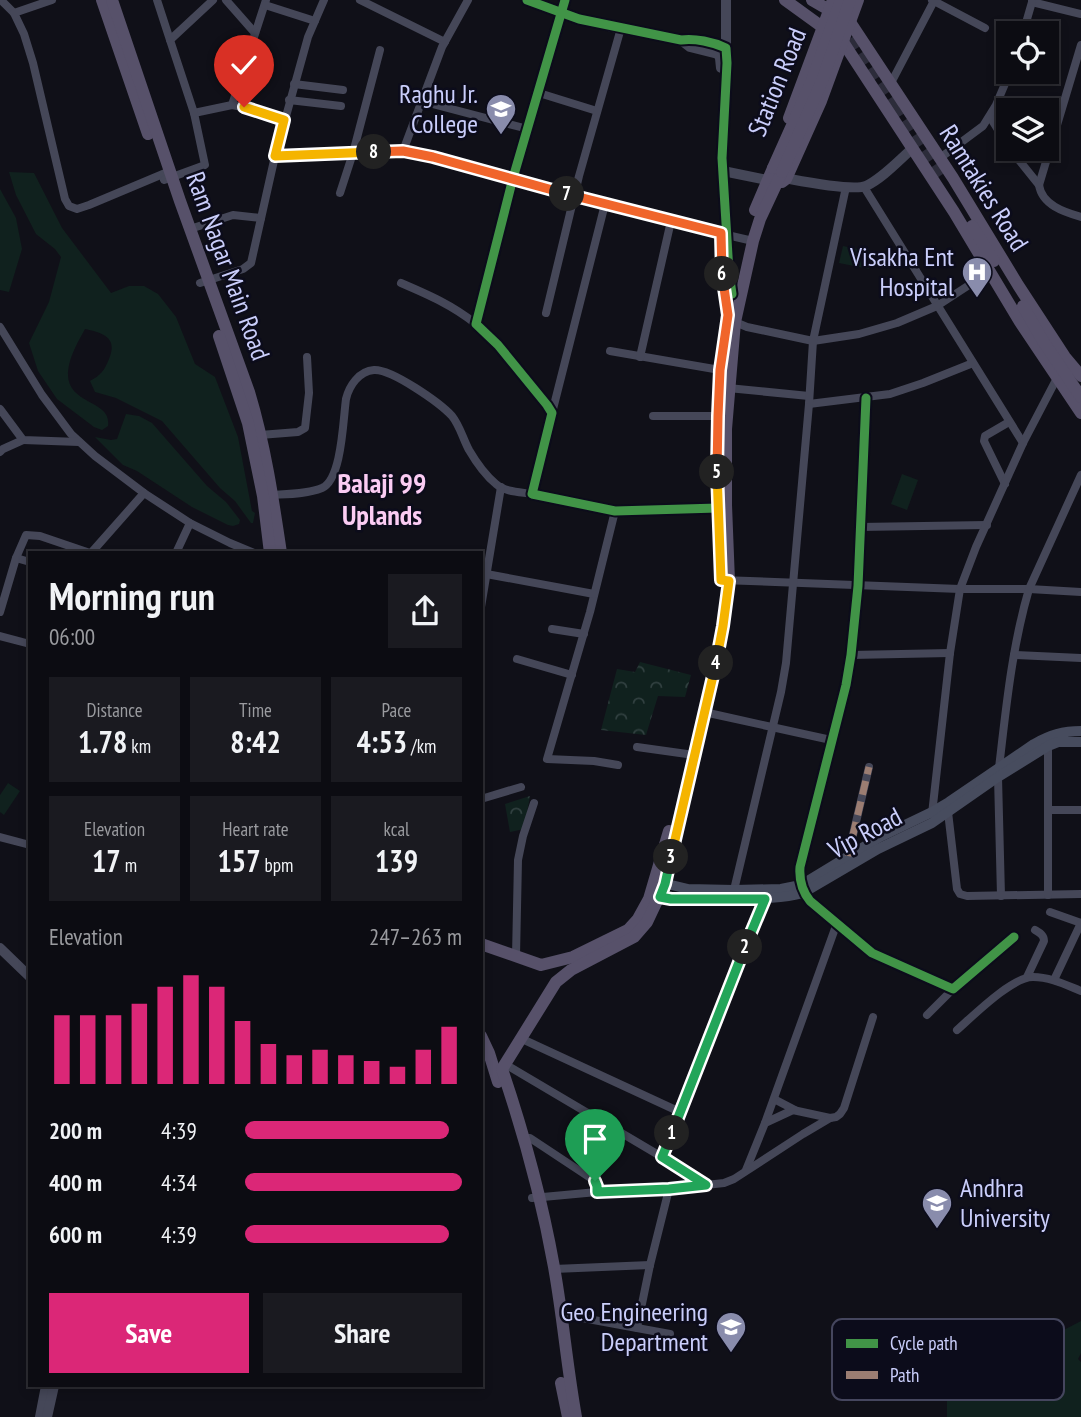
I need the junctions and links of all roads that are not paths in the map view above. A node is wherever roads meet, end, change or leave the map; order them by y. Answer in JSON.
{"nodes":[{"id":1,"x":1,"y":0,"type":"edge"},
{"id":2,"x":52,"y":0,"type":"edge"},
{"id":3,"x":102,"y":0,"type":"edge"},
{"id":4,"x":112,"y":0,"type":"edge"},
{"id":5,"x":157,"y":0,"type":"edge"},
{"id":6,"x":213,"y":0,"type":"edge"},
{"id":7,"x":226,"y":0,"type":"edge"},
{"id":8,"x":324,"y":0,"type":"edge"},
{"id":9,"x":360,"y":0,"type":"edge"},
{"id":10,"x":468,"y":0,"type":"edge"},
{"id":11,"x":527,"y":0,"type":"edge"},
{"id":12,"x":565,"y":0,"type":"edge"},
{"id":13,"x":726,"y":0,"type":"edge"},
{"id":14,"x":785,"y":0,"type":"edge"},
{"id":15,"x":812,"y":0,"type":"edge"},
{"id":16,"x":841,"y":0,"type":"edge"},
{"id":17,"x":850,"y":0,"type":"edge"},
{"id":18,"x":858,"y":0,"type":"edge"},
{"id":19,"x":933,"y":0,"type":"edge"},
{"id":20,"x":1032,"y":1,"type":"edge"},
{"id":21,"x":266,"y":2,"type":"edge"},
{"id":22,"x":831,"y":5,"type":"edge"},
{"id":23,"x":563,"y":12,"type":"junction"},
{"id":24,"x":14,"y":13,"type":"junction"},
{"id":25,"x":1081,"y":14,"type":"edge"},
{"id":26,"x":314,"y":21,"type":"junction"},
{"id":27,"x":1026,"y":21,"type":"edge"},
{"id":28,"x":850,"y":22,"type":"junction"},
{"id":29,"x":824,"y":27,"type":"junction"},
{"id":30,"x":621,"y":28,"type":"junction"},
{"id":31,"x":985,"y":28,"type":"dead end"},
{"id":32,"x":256,"y":33,"type":"junction"},
{"id":33,"x":170,"y":40,"type":"junction"},
{"id":34,"x":681,"y":40,"type":"junction"},
{"id":35,"x":445,"y":42,"type":"junction"},
{"id":36,"x":843,"y":42,"type":"junction"},
{"id":37,"x":1081,"y":45,"type":"edge"},
{"id":38,"x":726,"y":48,"type":"junction"},
{"id":39,"x":380,"y":50,"type":"dead end"},
{"id":40,"x":891,"y":83,"type":"junction"},
{"id":41,"x":294,"y":84,"type":"junction"},
{"id":42,"x":1005,"y":84,"type":"edge"},
{"id":43,"x":343,"y":90,"type":"dead end"},
{"id":44,"x":539,"y":93,"type":"junction"},
{"id":45,"x":289,"y":100,"type":"junction"},
{"id":46,"x":421,"y":101,"type":"junction"},
{"id":47,"x":232,"y":105,"type":"junction"},
{"id":48,"x":341,"y":106,"type":"dead end"},
{"id":49,"x":597,"y":111,"type":"junction"},
{"id":50,"x":194,"y":113,"type":"junction"},
{"id":51,"x":721,"y":115,"type":"junction"},
{"id":52,"x":990,"y":117,"type":"junction"},
{"id":53,"x":284,"y":120,"type":"junction"},
{"id":54,"x":996,"y":126,"type":"edge"},
{"id":55,"x":528,"y":129,"type":"junction"},
{"id":56,"x":913,"y":148,"type":"junction"},
{"id":57,"x":403,"y":151,"type":"junction"},
{"id":58,"x":353,"y":153,"type":"junction"},
{"id":59,"x":275,"y":156,"type":"junction"},
{"id":60,"x":940,"y":158,"type":"junction"},
{"id":61,"x":1020,"y":161,"type":"edge"},
{"id":62,"x":723,"y":171,"type":"junction"},
{"id":63,"x":167,"y":176,"type":"junction"},
{"id":64,"x":513,"y":178,"type":"junction"},
{"id":65,"x":777,"y":178,"type":"junction"},
{"id":66,"x":1039,"y":184,"type":"junction"},
{"id":67,"x":946,"y":185,"type":"junction"},
{"id":68,"x":846,"y":187,"type":"junction"},
{"id":69,"x":864,"y":187,"type":"junction"},
{"id":70,"x":340,"y":193,"type":"dead end"},
{"id":71,"x":574,"y":195,"type":"junction"},
{"id":72,"x":605,"y":204,"type":"junction"},
{"id":73,"x":1081,"y":217,"type":"edge"},
{"id":74,"x":261,"y":218,"type":"junction"},
{"id":75,"x":671,"y":221,"type":"junction"},
{"id":76,"x":190,"y":229,"type":"junction"},
{"id":77,"x":724,"y":234,"type":"junction"},
{"id":78,"x":749,"y":240,"type":"junction"},
{"id":79,"x":989,"y":272,"type":"junction"},
{"id":80,"x":204,"y":281,"type":"junction"},
{"id":81,"x":401,"y":282,"type":"dead end"},
{"id":82,"x":732,"y":294,"type":"junction"},
{"id":83,"x":937,"y":306,"type":"junction"},
{"id":84,"x":546,"y":313,"type":"dead end"},
{"id":85,"x":732,"y":318,"type":"junction"},
{"id":86,"x":475,"y":324,"type":"junction"},
{"id":87,"x":0,"y":327,"type":"edge"},
{"id":88,"x":813,"y":341,"type":"junction"},
{"id":89,"x":610,"y":351,"type":"dead end"},
{"id":90,"x":640,"y":357,"type":"junction"},
{"id":91,"x":307,"y":358,"type":"dead end"},
{"id":92,"x":973,"y":363,"type":"junction"},
{"id":93,"x":720,"y":370,"type":"junction"},
{"id":94,"x":1081,"y":376,"type":"edge"},
{"id":95,"x":1057,"y":378,"type":"junction"},
{"id":96,"x":728,"y":388,"type":"junction"},
{"id":97,"x":1081,"y":397,"type":"edge"},
{"id":98,"x":866,"y":398,"type":"junction"},
{"id":99,"x":809,"y":400,"type":"junction"},
{"id":100,"x":0,"y":409,"type":"edge"},
{"id":101,"x":552,"y":413,"type":"junction"},
{"id":102,"x":1081,"y":413,"type":"edge"},
{"id":103,"x":653,"y":416,"type":"dead end"},
{"id":104,"x":718,"y":416,"type":"junction"},
{"id":105,"x":1009,"y":422,"type":"junction"},
{"id":106,"x":260,"y":435,"type":"junction"},
{"id":107,"x":23,"y":440,"type":"junction"},
{"id":108,"x":79,"y":442,"type":"junction"},
{"id":109,"x":1023,"y":443,"type":"junction"},
{"id":110,"x":3,"y":448,"type":"edge"},
{"id":111,"x":1081,"y":475,"type":"edge"},
{"id":112,"x":1005,"y":484,"type":"junction"},
{"id":113,"x":501,"y":487,"type":"junction"},
{"id":114,"x":144,"y":493,"type":"junction"},
{"id":115,"x":532,"y":494,"type":"junction"},
{"id":116,"x":272,"y":495,"type":"junction"},
{"id":117,"x":718,"y":508,"type":"junction"},
{"id":118,"x":615,"y":511,"type":"junction"},
{"id":119,"x":190,"y":523,"type":"junction"},
{"id":120,"x":987,"y":526,"type":"junction"},
{"id":121,"x":859,"y":527,"type":"junction"},
{"id":122,"x":85,"y":551,"type":"edge"},
{"id":123,"x":93,"y":551,"type":"edge"},
{"id":124,"x":177,"y":551,"type":"edge"},
{"id":125,"x":249,"y":551,"type":"edge"},
{"id":126,"x":270,"y":551,"type":"edge"},
{"id":127,"x":281,"y":551,"type":"edge"},
{"id":128,"x":16,"y":558,"type":"junction"},
{"id":129,"x":28,"y":561,"type":"edge"},
{"id":130,"x":484,"y":573,"type":"edge"},
{"id":131,"x":725,"y":581,"type":"junction"},
{"id":132,"x":793,"y":582,"type":"junction"},
{"id":133,"x":858,"y":586,"type":"junction"},
{"id":134,"x":960,"y":589,"type":"junction"},
{"id":135,"x":1030,"y":589,"type":"junction"},
{"id":136,"x":1081,"y":592,"type":"edge"},
{"id":137,"x":594,"y":594,"type":"junction"},
{"id":138,"x":0,"y":612,"type":"edge"},
{"id":139,"x":552,"y":629,"type":"dead end"},
{"id":140,"x":584,"y":634,"type":"junction"},
{"id":141,"x":0,"y":636,"type":"edge"},
{"id":142,"x":28,"y":643,"type":"edge"},
{"id":143,"x":950,"y":653,"type":"junction"},
{"id":144,"x":851,"y":655,"type":"junction"},
{"id":145,"x":1014,"y":655,"type":"junction"},
{"id":146,"x":1081,"y":658,"type":"edge"},
{"id":147,"x":517,"y":659,"type":"dead end"},
{"id":148,"x":572,"y":675,"type":"junction"},
{"id":149,"x":704,"y":712,"type":"junction"},
{"id":150,"x":772,"y":727,"type":"junction"},
{"id":151,"x":1081,"y":731,"type":"edge"},
{"id":152,"x":831,"y":740,"type":"junction"},
{"id":153,"x":1081,"y":742,"type":"edge"},
{"id":154,"x":1048,"y":746,"type":"junction"},
{"id":155,"x":637,"y":747,"type":"dead end"},
{"id":156,"x":687,"y":754,"type":"junction"},
{"id":157,"x":618,"y":765,"type":"dead end"},
{"id":158,"x":869,"y":767,"type":"dead end"},
{"id":159,"x":999,"y":772,"type":"junction"},
{"id":160,"x":521,"y":787,"type":"dead end"},
{"id":161,"x":483,"y":799,"type":"edge"},
{"id":162,"x":534,"y":803,"type":"dead end"},
{"id":163,"x":1048,"y":810,"type":"junction"},
{"id":164,"x":1081,"y":810,"type":"edge"},
{"id":165,"x":948,"y":813,"type":"junction"},
{"id":166,"x":932,"y":818,"type":"junction"},
{"id":167,"x":0,"y":837,"type":"edge"},
{"id":168,"x":28,"y":844,"type":"edge"},
{"id":169,"x":848,"y":856,"type":"junction"},
{"id":170,"x":660,"y":883,"type":"junction"},
{"id":171,"x":802,"y":889,"type":"junction"},
{"id":172,"x":734,"y":890,"type":"junction"},
{"id":173,"x":1081,"y":894,"type":"edge"},
{"id":174,"x":1048,"y":895,"type":"junction"},
{"id":175,"x":655,"y":896,"type":"junction"},
{"id":176,"x":1001,"y":896,"type":"junction"},
{"id":177,"x":765,"y":899,"type":"junction"},
{"id":178,"x":1051,"y":912,"type":"dead end"},
{"id":179,"x":837,"y":923,"type":"junction"},
{"id":180,"x":1081,"y":923,"type":"edge"},
{"id":181,"x":1035,"y":930,"type":"dead end"},
{"id":182,"x":1014,"y":937,"type":"dead end"},
{"id":183,"x":483,"y":945,"type":"edge"},
{"id":184,"x":0,"y":948,"type":"edge"},
{"id":185,"x":516,"y":956,"type":"junction"},
{"id":186,"x":541,"y":965,"type":"junction"},
{"id":187,"x":28,"y":975,"type":"edge"},
{"id":188,"x":1027,"y":977,"type":"junction"},
{"id":189,"x":1054,"y":981,"type":"junction"},
{"id":190,"x":556,"y":982,"type":"junction"},
{"id":191,"x":953,"y":989,"type":"junction"},
{"id":192,"x":1081,"y":991,"type":"edge"},
{"id":193,"x":927,"y":1016,"type":"dead end"},
{"id":194,"x":873,"y":1017,"type":"dead end"},
{"id":195,"x":957,"y":1030,"type":"dead end"},
{"id":196,"x":484,"y":1041,"type":"edge"},
{"id":197,"x":518,"y":1043,"type":"junction"},
{"id":198,"x":505,"y":1064,"type":"junction"},
{"id":199,"x":774,"y":1099,"type":"junction"},
{"id":200,"x":795,"y":1110,"type":"junction"},
{"id":201,"x":680,"y":1112,"type":"junction"},
{"id":202,"x":830,"y":1118,"type":"junction"},
{"id":203,"x":765,"y":1123,"type":"junction"},
{"id":204,"x":524,"y":1138,"type":"junction"},
{"id":205,"x":662,"y":1157,"type":"junction"},
{"id":206,"x":745,"y":1171,"type":"junction"},
{"id":207,"x":706,"y":1185,"type":"junction"},
{"id":208,"x":669,"y":1189,"type":"junction"},
{"id":209,"x":597,"y":1192,"type":"junction"},
{"id":210,"x":535,"y":1198,"type":"junction"},
{"id":211,"x":650,"y":1265,"type":"junction"},
{"id":212,"x":554,"y":1269,"type":"junction"},
{"id":213,"x":561,"y":1314,"type":"junction"},
{"id":214,"x":637,"y":1328,"type":"junction"},
{"id":215,"x":670,"y":1334,"type":"dead end"},
{"id":216,"x":46,"y":1387,"type":"edge"},
{"id":217,"x":54,"y":1387,"type":"edge"},
{"id":218,"x":40,"y":1417,"type":"edge"},
{"id":219,"x":47,"y":1417,"type":"edge"},
{"id":220,"x":568,"y":1417,"type":"edge"},
{"id":221,"x":576,"y":1417,"type":"edge"}],
"edges":[{"from":1,"to":24,"type":"street"},
{"from":2,"to":24,"type":"street"},
{"from":3,"to":63,"type":"main road"},
{"from":4,"to":63,"type":"main road","name":"Ram Nagar Main Road"},
{"from":5,"to":33,"type":"street"},
{"from":6,"to":33,"type":"street"},
{"from":7,"to":32,"type":"street"},
{"from":8,"to":26,"type":"street"},
{"from":9,"to":35,"type":"street"},
{"from":10,"to":35,"type":"street"},
{"from":11,"to":23,"type":"street"},
{"from":12,"to":23,"type":"street"},
{"from":13,"to":38,"type":"street"},
{"from":14,"to":29,"type":"main road"},
{"from":15,"to":22,"type":"main road"},
{"from":16,"to":65,"type":"main road","bridge":true},
{"from":17,"to":65,"type":"main road","bridge":true},
{"from":18,"to":28,"type":"main road"},
{"from":19,"to":31,"type":"street"},
{"from":19,"to":40,"type":"street"},
{"from":20,"to":25,"type":"street"},
{"from":20,"to":27,"type":"street"},
{"from":21,"to":26,"type":"street"},
{"from":21,"to":32,"type":"street"},
{"from":22,"to":28,"type":"main road"},
{"from":22,"to":29,"type":"main road","name":"Station Road"},
{"from":23,"to":30,"type":"street"},
{"from":23,"to":44,"type":"street"},
{"from":24,"to":63,"type":"street"},
{"from":26,"to":41,"type":"street"},
{"from":28,"to":36,"type":"main road"},
{"from":28,"to":40,"type":"main road","name":"Ramtakies Road"},
{"from":29,"to":36,"type":"main road"},
{"from":29,"to":65,"type":"main road","name":"Station Road"},
{"from":30,"to":34,"type":"street"},
{"from":30,"to":49,"type":"street"},
{"from":32,"to":47,"type":"street"},
{"from":33,"to":50,"type":"street"},
{"from":34,"to":38,"type":"street"},
{"from":34,"to":51,"type":"street"},
{"from":35,"to":46,"type":"street"},
{"from":36,"to":56,"type":"main road"},
{"from":36,"to":65,"type":"main road"},
{"from":37,"to":66,"type":"street"},
{"from":38,"to":51,"type":"street"},
{"from":39,"to":58,"type":"street"},
{"from":40,"to":60,"type":"main road","name":"Ramtakies Road"},
{"from":41,"to":43,"type":"street"},
{"from":41,"to":45,"type":"street"},
{"from":42,"to":52,"type":"street"},
{"from":44,"to":49,"type":"street"},
{"from":44,"to":55,"type":"street"},
{"from":45,"to":48,"type":"street"},
{"from":45,"to":53,"type":"street"},
{"from":46,"to":55,"type":"street"},
{"from":46,"to":57,"type":"street"},
{"from":47,"to":50,"type":"street"},
{"from":47,"to":53,"type":"street"},
{"from":49,"to":71,"type":"street"},
{"from":50,"to":63,"type":"street"},
{"from":51,"to":62,"type":"street"},
{"from":51,"to":77,"type":"street"},
{"from":52,"to":54,"type":"street"},
{"from":52,"to":60,"type":"street"},
{"from":53,"to":59,"type":"street"},
{"from":55,"to":64,"type":"street"},
{"from":56,"to":67,"type":"main road"},
{"from":56,"to":69,"type":"street"},
{"from":57,"to":58,"type":"street"},
{"from":57,"to":64,"type":"street"},
{"from":58,"to":59,"type":"street"},
{"from":58,"to":70,"type":"street"},
{"from":59,"to":74,"type":"street"},
{"from":60,"to":67,"type":"main road","name":"Ramtakies Road"},
{"from":61,"to":66,"type":"street"},
{"from":62,"to":65,"type":"street"},
{"from":62,"to":77,"type":"street"},
{"from":63,"to":76,"type":"main road","name":"Ram Nagar Main Road"},
{"from":63,"to":80,"type":"main road"},
{"from":64,"to":71,"type":"street"},
{"from":64,"to":86,"type":"street"},
{"from":65,"to":68,"type":"street"},
{"from":65,"to":78,"type":"main road"},
{"from":66,"to":73,"type":"street"},
{"from":67,"to":79,"type":"main road"},
{"from":67,"to":94,"type":"main road","name":"Ramtakies Road"},
{"from":67,"to":97,"type":"main road"},
{"from":68,"to":69,"type":"street"},
{"from":68,"to":88,"type":"street"},
{"from":69,"to":83,"type":"street"},
{"from":71,"to":72,"type":"street"},
{"from":71,"to":84,"type":"street"},
{"from":72,"to":75,"type":"street"},
{"from":72,"to":101,"type":"street"},
{"from":74,"to":76,"type":"street"},
{"from":74,"to":80,"type":"street"},
{"from":75,"to":77,"type":"street"},
{"from":75,"to":90,"type":"street"},
{"from":76,"to":80,"type":"main road","name":"Ram Nagar Main Road"},
{"from":77,"to":78,"type":"street"},
{"from":77,"to":82,"type":"street"},
{"from":77,"to":85,"type":"street"},
{"from":78,"to":82,"type":"main road"},
{"from":78,"to":85,"type":"main road"},
{"from":79,"to":83,"type":"street"},
{"from":79,"to":95,"type":"main road"},
{"from":80,"to":106,"type":"main road","name":"Ram Nagar Main Road"},
{"from":80,"to":126,"type":"main road"},
{"from":81,"to":86,"type":"street"},
{"from":82,"to":85,"type":"main road"},
{"from":83,"to":88,"type":"street"},
{"from":83,"to":92,"type":"street"},
{"from":85,"to":88,"type":"street"},
{"from":85,"to":93,"type":"main road"},
{"from":85,"to":96,"type":"main road"},
{"from":86,"to":101,"type":"street"},
{"from":87,"to":108,"type":"street"},
{"from":88,"to":99,"type":"street"},
{"from":89,"to":90,"type":"street"},
{"from":90,"to":93,"type":"street"},
{"from":91,"to":106,"type":"street"},
{"from":92,"to":98,"type":"street"},
{"from":92,"to":105,"type":"street"},
{"from":93,"to":104,"type":"main road"},
{"from":95,"to":102,"type":"main road"},
{"from":95,"to":109,"type":"street"},
{"from":96,"to":99,"type":"street"},
{"from":96,"to":131,"type":"main road"},
{"from":98,"to":99,"type":"street"},
{"from":98,"to":121,"type":"street"},
{"from":99,"to":132,"type":"street"},
{"from":100,"to":107,"type":"street"},
{"from":101,"to":115,"type":"street"},
{"from":103,"to":104,"type":"street"},
{"from":104,"to":117,"type":"main road"},
{"from":105,"to":109,"type":"street"},
{"from":105,"to":112,"type":"street"},
{"from":106,"to":116,"type":"main road","name":"Ram Nagar Main Road"},
{"from":107,"to":108,"type":"street"},
{"from":107,"to":110,"type":"street"},
{"from":108,"to":114,"type":"street"},
{"from":109,"to":112,"type":"street"},
{"from":111,"to":135,"type":"street"},
{"from":112,"to":120,"type":"street"},
{"from":113,"to":115,"type":"street"},
{"from":113,"to":116,"type":"street"},
{"from":113,"to":130,"type":"street"},
{"from":114,"to":119,"type":"street"},
{"from":114,"to":123,"type":"street"},
{"from":115,"to":118,"type":"street"},
{"from":116,"to":127,"type":"main road","name":"Ram Nagar Main Road"},
{"from":117,"to":118,"type":"street"},
{"from":117,"to":131,"type":"main road"},
{"from":118,"to":137,"type":"street"},
{"from":119,"to":124,"type":"street"},
{"from":119,"to":125,"type":"street"},
{"from":120,"to":121,"type":"street"},
{"from":120,"to":134,"type":"street"},
{"from":121,"to":133,"type":"street"},
{"from":122,"to":128,"type":"street"},
{"from":128,"to":129,"type":"street"},
{"from":128,"to":138,"type":"street"},
{"from":130,"to":137,"type":"street"},
{"from":131,"to":132,"type":"street"},
{"from":131,"to":149,"type":"main road"},
{"from":131,"to":156,"type":"main road"},
{"from":132,"to":133,"type":"street"},
{"from":132,"to":150,"type":"street"},
{"from":133,"to":134,"type":"street"},
{"from":133,"to":144,"type":"street"},
{"from":134,"to":135,"type":"street"},
{"from":134,"to":143,"type":"street"},
{"from":135,"to":136,"type":"street"},
{"from":135,"to":145,"type":"street"},
{"from":137,"to":140,"type":"street"},
{"from":139,"to":140,"type":"street"},
{"from":140,"to":148,"type":"street"},
{"from":141,"to":142,"type":"street"},
{"from":143,"to":144,"type":"street"},
{"from":143,"to":166,"type":"street"},
{"from":144,"to":152,"type":"street"},
{"from":145,"to":146,"type":"street"},
{"from":145,"to":159,"type":"street"},
{"from":147,"to":148,"type":"street"},
{"from":148,"to":157,"type":"street"},
{"from":149,"to":150,"type":"street"},
{"from":149,"to":170,"type":"main road"},
{"from":150,"to":152,"type":"street"},
{"from":150,"to":172,"type":"street"},
{"from":151,"to":159,"type":"main road","name":"Vip Road"},
{"from":152,"to":171,"type":"street"},
{"from":153,"to":154,"type":"main road","name":"Vip Road"},
{"from":154,"to":159,"type":"main road","name":"Vip Road"},
{"from":154,"to":163,"type":"street"},
{"from":155,"to":156,"type":"street"},
{"from":156,"to":170,"type":"main road"},
{"from":158,"to":169,"type":"street"},
{"from":159,"to":165,"type":"main road","name":"Vip Road"},
{"from":159,"to":166,"type":"main road","name":"Vip Road"},
{"from":159,"to":176,"type":"street"},
{"from":160,"to":161,"type":"street"},
{"from":162,"to":185,"type":"street"},
{"from":163,"to":164,"type":"street"},
{"from":163,"to":174,"type":"street"},
{"from":165,"to":166,"type":"main road","name":"Vip Road"},
{"from":165,"to":176,"type":"street"},
{"from":166,"to":169,"type":"main road","name":"Vip Road"},
{"from":166,"to":171,"type":"main road","name":"Vip Road"},
{"from":167,"to":168,"type":"street"},
{"from":169,"to":171,"type":"main road","name":"Vip Road"},
{"from":170,"to":172,"type":"main road","name":"Vip Road"},
{"from":170,"to":175,"type":"main road"},
{"from":171,"to":172,"type":"main road","name":"Vip Road"},
{"from":171,"to":177,"type":"main road","name":"Vip Road"},
{"from":171,"to":179,"type":"street"},
{"from":173,"to":174,"type":"street"},
{"from":174,"to":176,"type":"street"},
{"from":175,"to":177,"type":"main road","name":"Vip Road"},
{"from":175,"to":186,"type":"main road"},
{"from":175,"to":190,"type":"main road"},
{"from":177,"to":201,"type":"street"},
{"from":178,"to":180,"type":"street"},
{"from":179,"to":191,"type":"street"},
{"from":179,"to":199,"type":"street"},
{"from":180,"to":189,"type":"street"},
{"from":181,"to":188,"type":"street"},
{"from":182,"to":191,"type":"street"},
{"from":183,"to":185,"type":"main road"},
{"from":184,"to":187,"type":"street"},
{"from":185,"to":186,"type":"main road"},
{"from":186,"to":190,"type":"main road"},
{"from":188,"to":189,"type":"street"},
{"from":188,"to":195,"type":"street"},
{"from":189,"to":192,"type":"street"},
{"from":190,"to":197,"type":"main road"},
{"from":191,"to":193,"type":"street"},
{"from":194,"to":202,"type":"street"},
{"from":196,"to":197,"type":"main road"},
{"from":196,"to":210,"type":"main road"},
{"from":197,"to":198,"type":"main road"},
{"from":197,"to":201,"type":"street"},
{"from":198,"to":204,"type":"main road"},
{"from":198,"to":205,"type":"street"},
{"from":199,"to":200,"type":"street"},
{"from":199,"to":203,"type":"street"},
{"from":200,"to":202,"type":"street"},
{"from":200,"to":203,"type":"street"},
{"from":201,"to":205,"type":"street"},
{"from":202,"to":206,"type":"street"},
{"from":203,"to":206,"type":"street"},
{"from":204,"to":209,"type":"street"},
{"from":204,"to":210,"type":"main road"},
{"from":205,"to":207,"type":"street"},
{"from":206,"to":207,"type":"street"},
{"from":207,"to":208,"type":"street"},
{"from":208,"to":209,"type":"street"},
{"from":208,"to":211,"type":"street"},
{"from":209,"to":210,"type":"street"},
{"from":210,"to":212,"type":"main road"},
{"from":210,"to":220,"type":"main road"},
{"from":211,"to":212,"type":"street"},
{"from":211,"to":214,"type":"street"},
{"from":212,"to":213,"type":"main road"},
{"from":213,"to":214,"type":"street"},
{"from":213,"to":221,"type":"main road"},
{"from":214,"to":215,"type":"street"},
{"from":216,"to":218,"type":"street"},
{"from":217,"to":219,"type":"street"}]}
